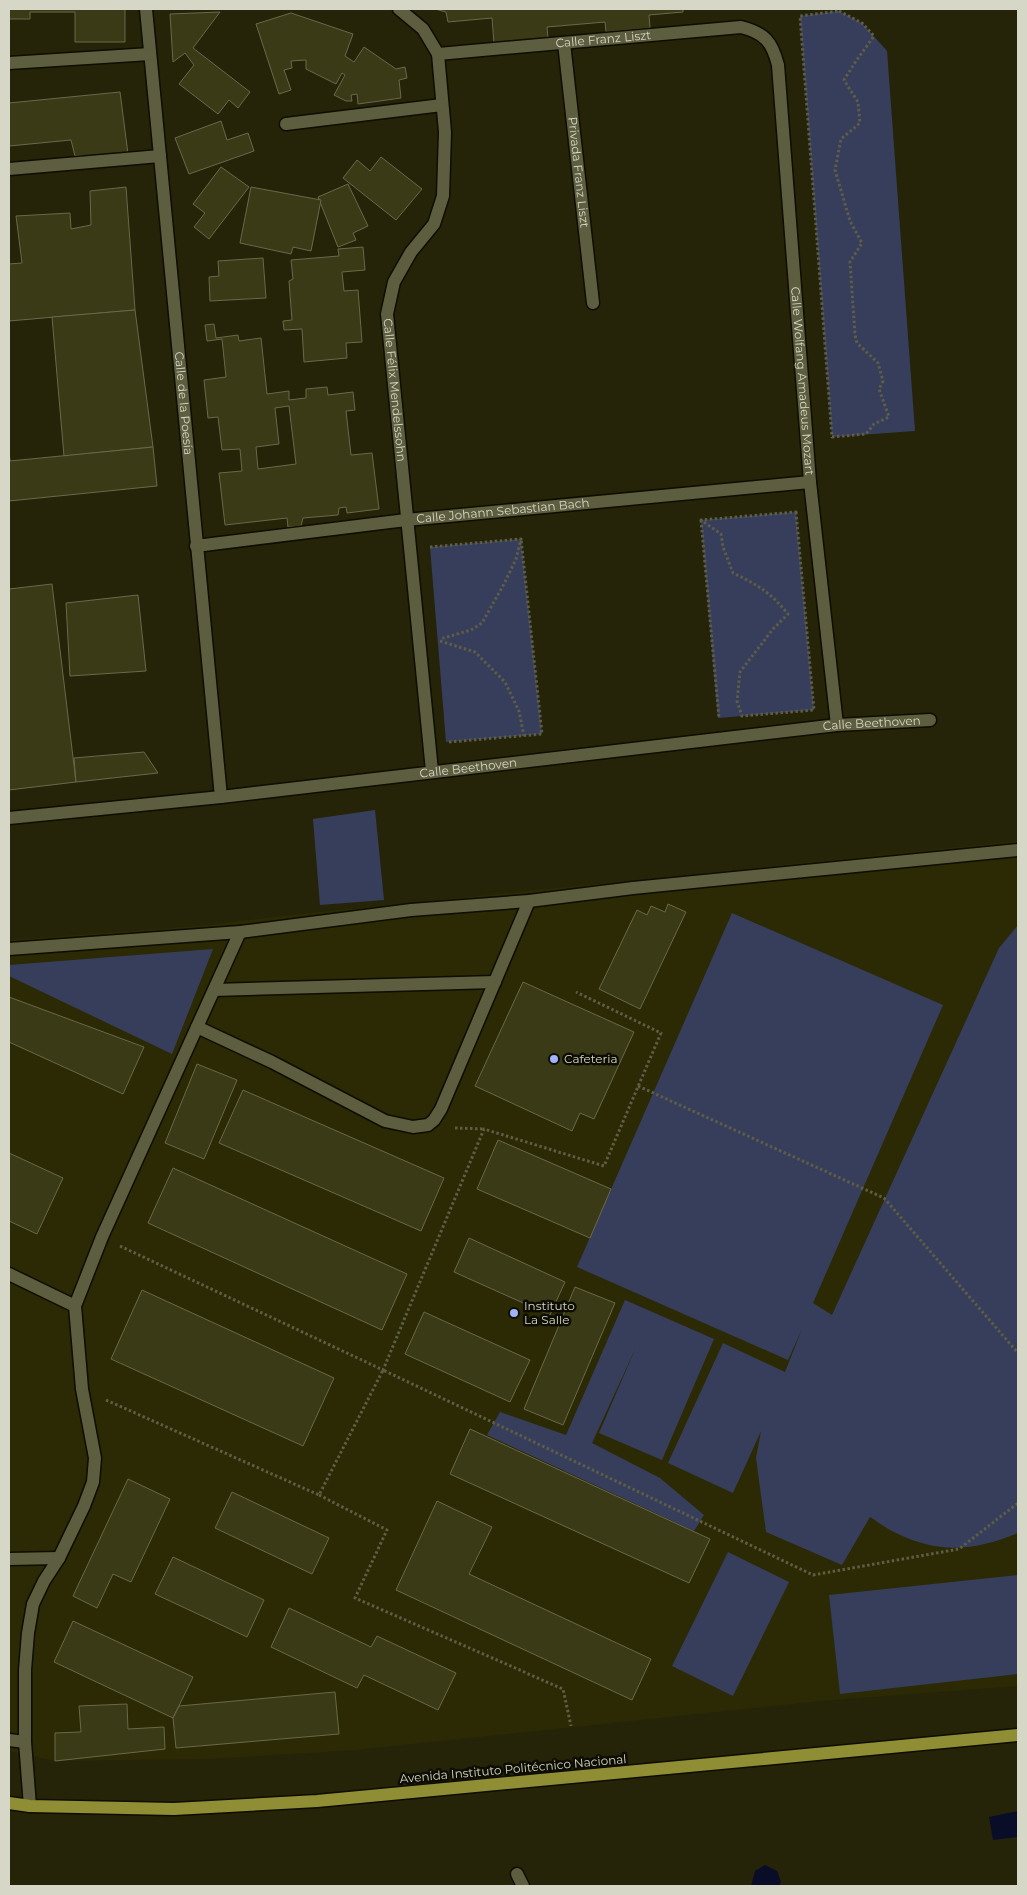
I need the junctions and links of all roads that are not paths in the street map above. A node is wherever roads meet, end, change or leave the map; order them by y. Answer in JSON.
{"nodes":[{"id":1,"x":146,"y":9,"type":"edge"},
{"id":2,"x":399,"y":9,"type":"edge"},
{"id":3,"x":766,"y":38,"type":"joint"},
{"id":4,"x":564,"y":43,"type":"junction"},
{"id":5,"x":150,"y":54,"type":"junction"},
{"id":6,"x":438,"y":54,"type":"junction"},
{"id":7,"x":9,"y":63,"type":"edge"},
{"id":8,"x":442,"y":105,"type":"junction"},
{"id":9,"x":286,"y":124,"type":"dead end"},
{"id":10,"x":160,"y":156,"type":"junction"},
{"id":11,"x":9,"y":170,"type":"edge"},
{"id":12,"x":593,"y":302,"type":"dead end"},
{"id":13,"x":810,"y":482,"type":"junction"},
{"id":14,"x":406,"y":520,"type":"junction"},
{"id":15,"x":196,"y":546,"type":"junction"},
{"id":16,"x":930,"y":720,"type":"dead end"},
{"id":17,"x":837,"y":725,"type":"junction"},
{"id":18,"x":432,"y":771,"type":"junction"},
{"id":19,"x":221,"y":797,"type":"junction"},
{"id":20,"x":9,"y":818,"type":"edge"},
{"id":21,"x":1018,"y":850,"type":"edge"},
{"id":22,"x":529,"y":901,"type":"junction"},
{"id":23,"x":240,"y":932,"type":"junction"},
{"id":24,"x":9,"y":949,"type":"edge"},
{"id":25,"x":495,"y":982,"type":"junction"},
{"id":26,"x":214,"y":990,"type":"junction"},
{"id":27,"x":197,"y":1027,"type":"junction"},
{"id":28,"x":9,"y":1274,"type":"edge"},
{"id":29,"x":75,"y":1306,"type":"junction"},
{"id":30,"x":59,"y":1558,"type":"junction"},
{"id":31,"x":9,"y":1559,"type":"edge"},
{"id":32,"x":1018,"y":1735,"type":"edge"},
{"id":33,"x":9,"y":1740,"type":"edge"},
{"id":34,"x":25,"y":1742,"type":"junction"},
{"id":35,"x":9,"y":1803,"type":"edge"},
{"id":36,"x":30,"y":1806,"type":"junction"},
{"id":37,"x":517,"y":1874,"type":"dead end"},
{"id":38,"x":523,"y":1886,"type":"edge"}],
"edges":[{"from":1,"to":5,"type":"street","name":"Calle de la Poesía"},
{"from":2,"to":6,"type":"street","name":"Calle Félix Mendelssohn"},
{"from":3,"to":4,"type":"street","name":"Calle Franz Liszt"},
{"from":3,"to":13,"type":"street","name":"Calle Wolfang Amadeus Mozart"},
{"from":4,"to":6,"type":"street","name":"Calle Franz Liszt"},
{"from":4,"to":12,"type":"street","name":"Privada Franz Liszt"},
{"from":5,"to":7,"type":"street"},
{"from":5,"to":10,"type":"street","name":"Calle de la Poesía"},
{"from":6,"to":8,"type":"street","name":"Calle Félix Mendelssohn"},
{"from":8,"to":9,"type":"street"},
{"from":8,"to":14,"type":"street","name":"Calle Félix Mendelssohn"},
{"from":10,"to":11,"type":"street"},
{"from":10,"to":15,"type":"street","name":"Calle de la Poesía"},
{"from":13,"to":14,"type":"street","name":"Calle Johann Sebastian Bach"},
{"from":13,"to":17,"type":"street","name":"Calle Wolfang Amadeus Mozart"},
{"from":14,"to":15,"type":"street","name":"Calle Johann Sebastian Bach"},
{"from":14,"to":18,"type":"street","name":"Calle Félix Mendelssohn"},
{"from":15,"to":19,"type":"street","name":"Calle de la Poesía"},
{"from":16,"to":17,"type":"street","name":"Calle Beethoven"},
{"from":17,"to":18,"type":"street","name":"Calle Beethoven"},
{"from":18,"to":19,"type":"street","name":"Calle Beethoven"},
{"from":19,"to":20,"type":"street","name":"Calle Beethoven"},
{"from":21,"to":22,"type":"street"},
{"from":22,"to":23,"type":"street"},
{"from":22,"to":25,"type":"street"},
{"from":23,"to":24,"type":"street"},
{"from":23,"to":26,"type":"street"},
{"from":25,"to":26,"type":"street"},
{"from":25,"to":27,"type":"street"},
{"from":26,"to":27,"type":"street"},
{"from":27,"to":29,"type":"street"},
{"from":28,"to":29,"type":"street"},
{"from":29,"to":30,"type":"street"},
{"from":30,"to":31,"type":"street"},
{"from":30,"to":34,"type":"street"},
{"from":32,"to":36,"type":"main road","name":"Avenida Instituto Politécnico Nacional"},
{"from":33,"to":34,"type":"street"},
{"from":34,"to":36,"type":"street"},
{"from":35,"to":36,"type":"main road","name":"Avenida Instituto Politécnico Nacional"},
{"from":37,"to":38,"type":"street"}]}
